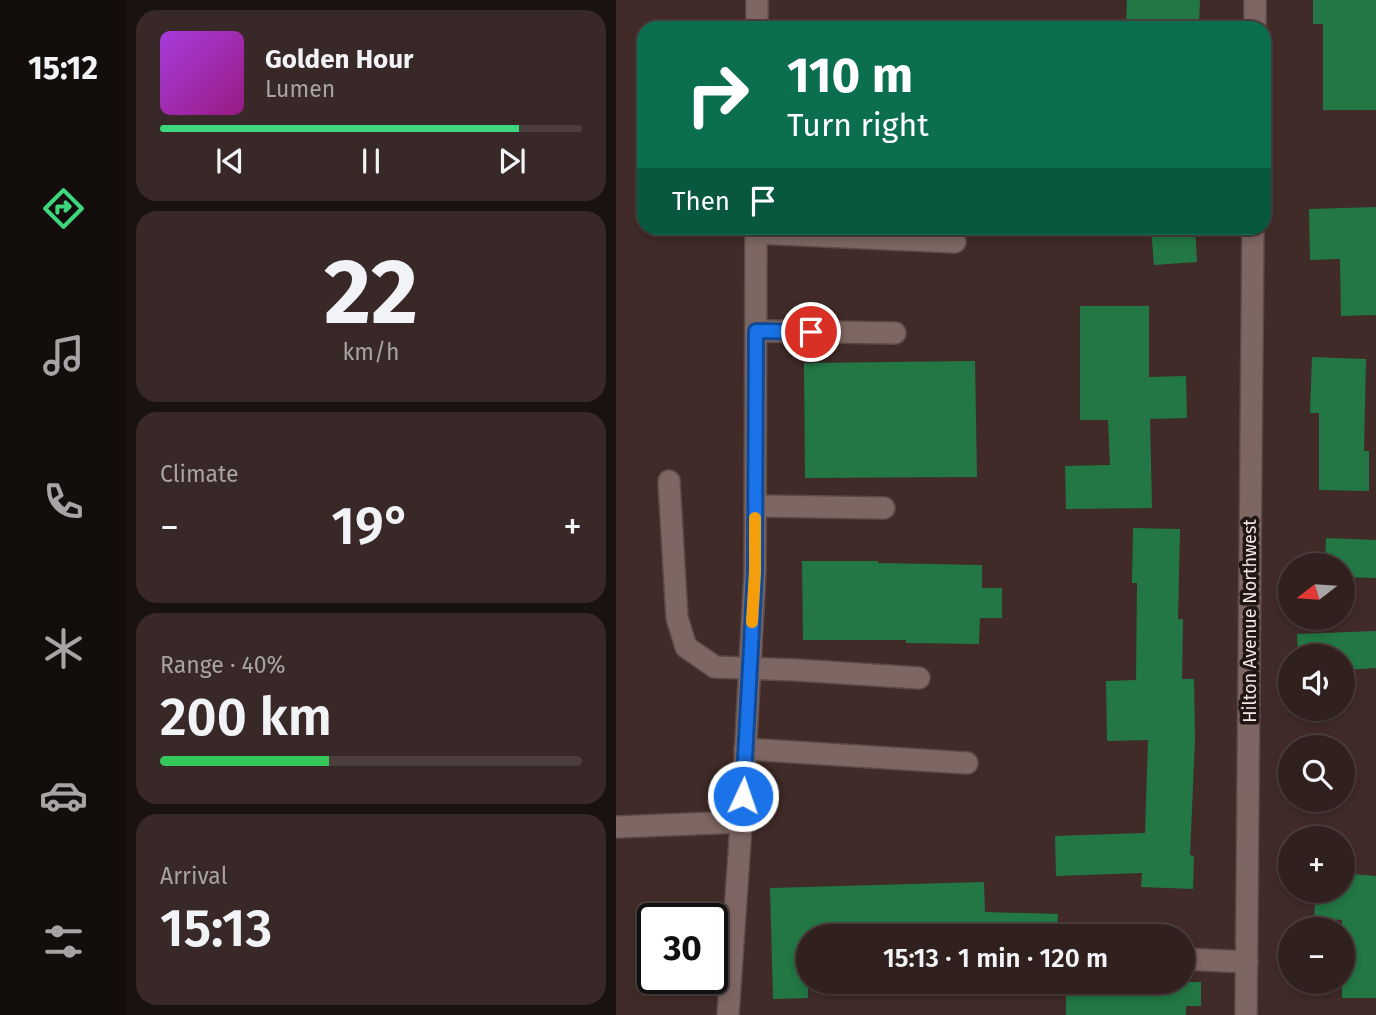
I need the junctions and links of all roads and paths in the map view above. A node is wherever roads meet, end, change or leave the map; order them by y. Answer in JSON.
{"nodes":[{"id":1,"x":757,"y":0,"type":"edge"},
{"id":2,"x":1255,"y":0,"type":"edge"},
{"id":3,"x":757,"y":21,"type":"edge"},
{"id":4,"x":1255,"y":21,"type":"edge"},
{"id":5,"x":756,"y":235,"type":"edge"},
{"id":6,"x":839,"y":235,"type":"edge"},
{"id":7,"x":1253,"y":235,"type":"edge"},
{"id":8,"x":955,"y":242,"type":"dead end"},
{"id":9,"x":756,"y":331,"type":"junction"},
{"id":10,"x":895,"y":333,"type":"dead end"},
{"id":11,"x":669,"y":481,"type":"dead end"},
{"id":12,"x":755,"y":506,"type":"junction"},
{"id":13,"x":884,"y":508,"type":"dead end"},
{"id":14,"x":749,"y":667,"type":"junction"},
{"id":15,"x":919,"y":678,"type":"dead end"},
{"id":16,"x":745,"y":749,"type":"junction"},
{"id":17,"x":967,"y":763,"type":"dead end"},
{"id":18,"x":741,"y":822,"type":"junction"},
{"id":19,"x":616,"y":827,"type":"edge"},
{"id":20,"x":1195,"y":960,"type":"edge"},
{"id":21,"x":1247,"y":962,"type":"junction"},
{"id":22,"x":728,"y":1015,"type":"edge"},
{"id":23,"x":1246,"y":1015,"type":"edge"}],
"edges":[{"from":1,"to":3,"type":"street"},
{"from":2,"to":4,"type":"street"},
{"from":5,"to":9,"type":"street"},
{"from":6,"to":8,"type":"street"},
{"from":7,"to":21,"type":"street","name":"Hilton Avenue Northwest"},
{"from":9,"to":10,"type":"street"},
{"from":9,"to":12,"type":"street"},
{"from":11,"to":14,"type":"street"},
{"from":12,"to":13,"type":"street"},
{"from":12,"to":14,"type":"street"},
{"from":14,"to":15,"type":"street"},
{"from":14,"to":16,"type":"street"},
{"from":16,"to":17,"type":"street"},
{"from":16,"to":18,"type":"street"},
{"from":18,"to":19,"type":"street"},
{"from":18,"to":22,"type":"street"},
{"from":20,"to":21,"type":"street"},
{"from":21,"to":23,"type":"street","name":"Hilton Avenue Northwest"}]}
